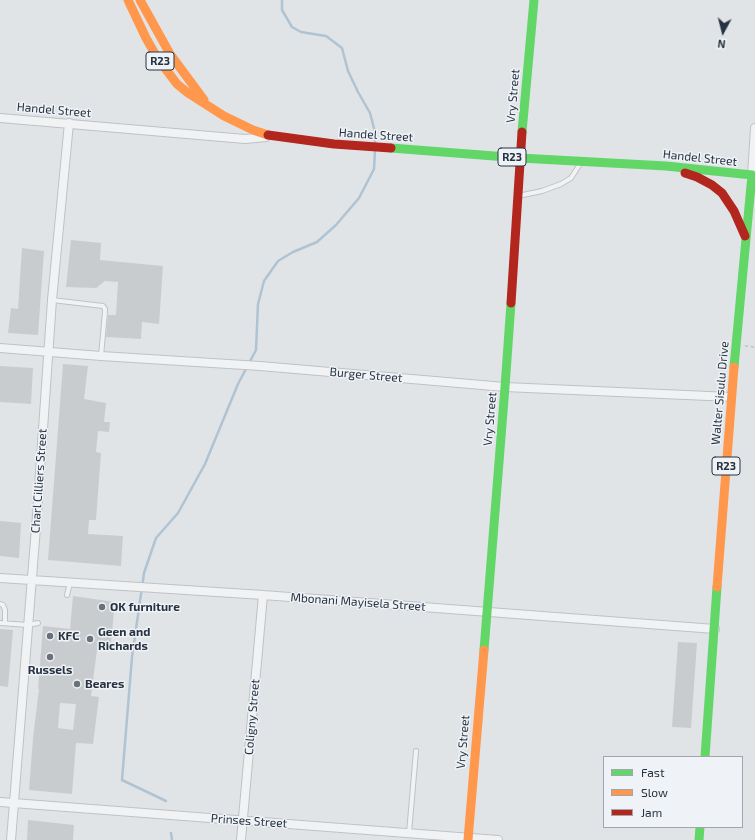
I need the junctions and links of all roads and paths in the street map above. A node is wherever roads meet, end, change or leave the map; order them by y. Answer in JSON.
{"nodes":[{"id":1,"x":128,"y":0,"type":"edge"},
{"id":2,"x":140,"y":0,"type":"edge"},
{"id":3,"x":534,"y":0,"type":"edge"},
{"id":4,"x":210,"y":107,"type":"junction"},
{"id":5,"x":0,"y":118,"type":"edge"},
{"id":6,"x":70,"y":123,"type":"junction"},
{"id":7,"x":755,"y":128,"type":"edge"},
{"id":8,"x":272,"y":136,"type":"junction"},
{"id":9,"x":520,"y":158,"type":"junction"},
{"id":10,"x":580,"y":162,"type":"junction"},
{"id":11,"x":666,"y":166,"type":"junction"},
{"id":12,"x":752,"y":175,"type":"junction"},
{"id":13,"x":518,"y":196,"type":"junction"},
{"id":14,"x":746,"y":240,"type":"junction"},
{"id":15,"x":52,"y":300,"type":"junction"},
{"id":16,"x":750,"y":347,"type":"dead end"},
{"id":17,"x":755,"y":347,"type":"edge"},
{"id":18,"x":0,"y":348,"type":"edge"},
{"id":19,"x":48,"y":352,"type":"junction"},
{"id":20,"x":101,"y":356,"type":"junction"},
{"id":21,"x":505,"y":387,"type":"junction"},
{"id":22,"x":731,"y":397,"type":"junction"},
{"id":23,"x":0,"y":578,"type":"edge"},
{"id":24,"x":32,"y":580,"type":"junction"},
{"id":25,"x":70,"y":583,"type":"junction"},
{"id":26,"x":67,"y":595,"type":"dead end"},
{"id":27,"x":263,"y":595,"type":"junction"},
{"id":28,"x":0,"y":604,"type":"edge"},
{"id":29,"x":486,"y":612,"type":"junction"},
{"id":30,"x":2,"y":623,"type":"edge"},
{"id":31,"x":38,"y":623,"type":"dead end"},
{"id":32,"x":28,"y":625,"type":"junction"},
{"id":33,"x":715,"y":629,"type":"junction"},
{"id":34,"x":416,"y":751,"type":"dead end"},
{"id":35,"x":706,"y":756,"type":"edge"},
{"id":36,"x":0,"y":802,"type":"edge"},
{"id":37,"x":14,"y":803,"type":"junction"},
{"id":38,"x":242,"y":821,"type":"junction"},
{"id":39,"x":700,"y":828,"type":"edge"},
{"id":40,"x":409,"y":833,"type":"junction"},
{"id":41,"x":468,"y":839,"type":"edge"},
{"id":42,"x":11,"y":840,"type":"edge"},
{"id":43,"x":241,"y":840,"type":"edge"},
{"id":44,"x":498,"y":840,"type":"edge"},
{"id":45,"x":699,"y":840,"type":"edge"}],
"edges":[{"from":1,"to":4,"type":"main road","number":"R23"},
{"from":2,"to":4,"type":"main road","number":"R23"},
{"from":3,"to":9,"type":"main road","name":"Vry Street"},
{"from":4,"to":8,"type":"main road","number":"R23"},
{"from":5,"to":6,"type":"street","name":"Handel Street"},
{"from":6,"to":8,"type":"street","name":"Handel Street"},
{"from":6,"to":15,"type":"street","name":"Charl Cilliers Street"},
{"from":7,"to":12,"type":"street","name":"Walter Sisulu Drive"},
{"from":8,"to":9,"type":"main road","name":"Handel Street","number":"R23"},
{"from":9,"to":10,"type":"main road","name":"Handel Street","number":"R23"},
{"from":9,"to":13,"type":"main road","name":"Vry Street"},
{"from":10,"to":11,"type":"main road","name":"Handel Street","number":"R23"},
{"from":10,"to":13,"type":"lane"},
{"from":11,"to":12,"type":"main road","name":"Handel Street","number":"R23"},
{"from":11,"to":14,"type":"main road"},
{"from":12,"to":14,"type":"main road","name":"Walter Sisulu Drive","number":"R23"},
{"from":13,"to":21,"type":"main road","name":"Vry Street"},
{"from":14,"to":22,"type":"main road","name":"Walter Sisulu Drive","number":"R23"},
{"from":15,"to":19,"type":"street","name":"Charl Cilliers Street"},
{"from":15,"to":20,"type":"lane"},
{"from":16,"to":17,"type":"path"},
{"from":18,"to":19,"type":"street","name":"Burger Street"},
{"from":19,"to":20,"type":"street","name":"Burger Street"},
{"from":19,"to":24,"type":"street","name":"Charl Cilliers Street"},
{"from":20,"to":21,"type":"street","name":"Burger Street"},
{"from":21,"to":22,"type":"street","name":"Burger Street"},
{"from":21,"to":29,"type":"main road","name":"Vry Street"},
{"from":22,"to":33,"type":"main road","name":"Walter Sisulu Drive","number":"R23"},
{"from":23,"to":24,"type":"street","name":"Mbonani Mayisela Street"},
{"from":24,"to":25,"type":"street","name":"Mbonani Mayisela Street"},
{"from":24,"to":32,"type":"street","name":"Charl Cilliers Street"},
{"from":25,"to":26,"type":"lane"},
{"from":25,"to":27,"type":"street","name":"Mbonani Mayisela Street"},
{"from":27,"to":29,"type":"street","name":"Mbonani Mayisela Street"},
{"from":27,"to":38,"type":"street","name":"Coligny Street"},
{"from":28,"to":30,"type":"lane"},
{"from":29,"to":33,"type":"street","name":"Mbonani Mayisela Street"},
{"from":29,"to":41,"type":"main road","name":"Vry Street"},
{"from":30,"to":32,"type":"lane"},
{"from":31,"to":32,"type":"lane"},
{"from":32,"to":37,"type":"street","name":"Charl Cilliers Street"},
{"from":33,"to":35,"type":"main road","name":"Walter Sisulu Drive","number":"R23"},
{"from":34,"to":40,"type":"lane"},
{"from":36,"to":37,"type":"street","name":"Prinses Street"},
{"from":37,"to":38,"type":"street","name":"Prinses Street"},
{"from":37,"to":42,"type":"street","name":"Charl Cilliers Street"},
{"from":38,"to":40,"type":"street","name":"Prinses Street"},
{"from":38,"to":43,"type":"street","name":"Coligny Street"},
{"from":39,"to":45,"type":"main road"},
{"from":40,"to":41,"type":"street","name":"Prinses Street"},
{"from":41,"to":44,"type":"street","name":"Prinses Street"}]}
